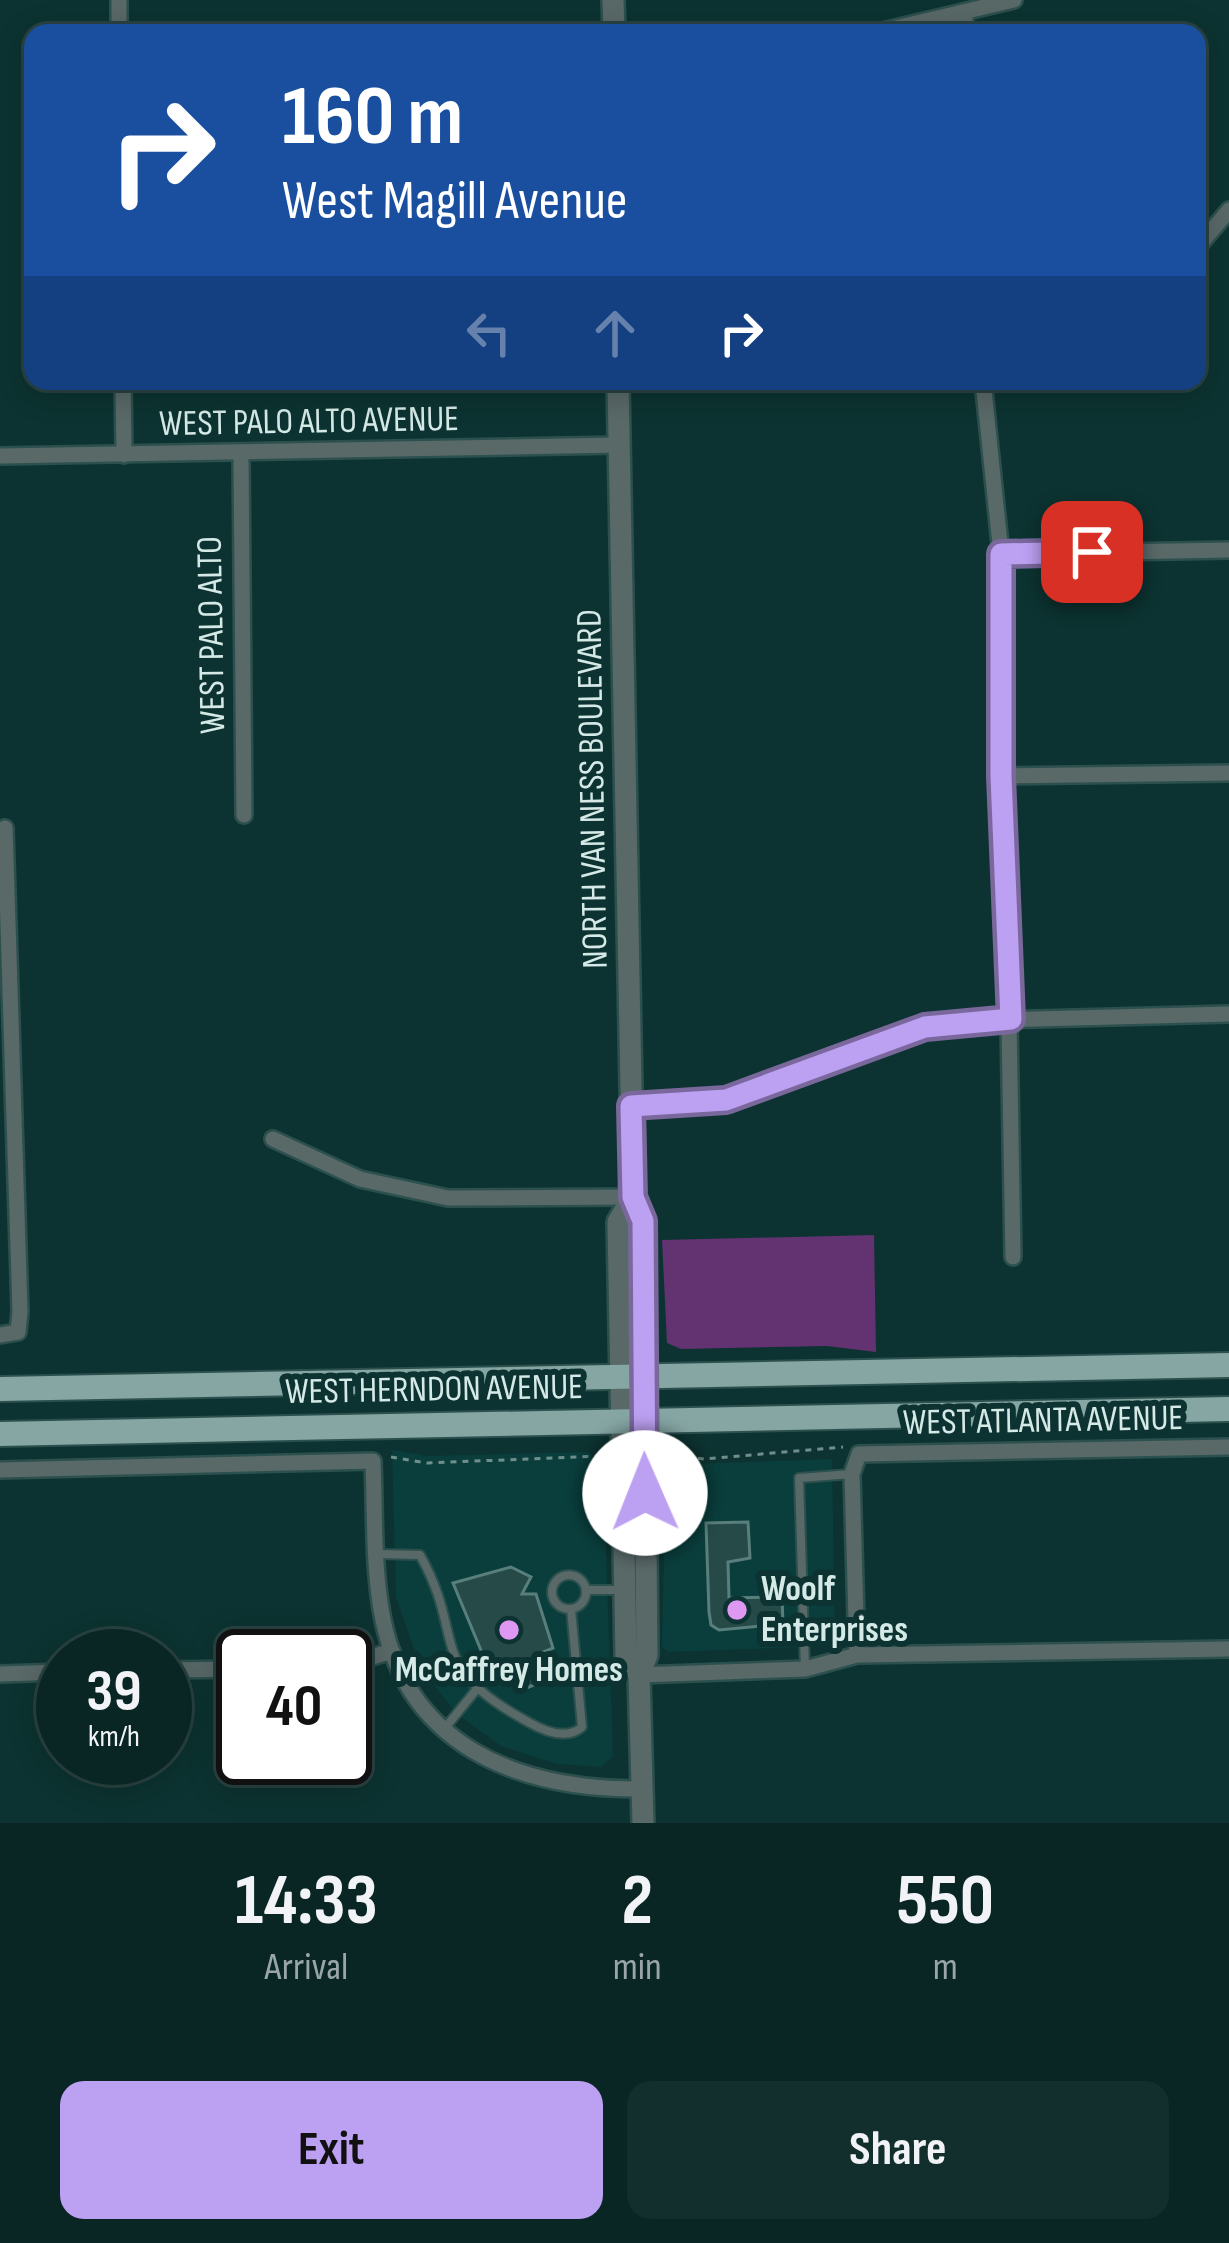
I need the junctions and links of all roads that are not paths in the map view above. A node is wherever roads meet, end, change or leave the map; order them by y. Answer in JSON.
{"nodes":[{"id":1,"x":1014,"y":0,"type":"edge"},
{"id":2,"x":965,"y":13,"type":"junction"},
{"id":3,"x":915,"y":24,"type":"edge"},
{"id":4,"x":965,"y":24,"type":"edge"},
{"id":5,"x":1229,"y":209,"type":"edge"},
{"id":6,"x":1206,"y":237,"type":"edge"},
{"id":7,"x":123,"y":390,"type":"edge"},
{"id":8,"x":618,"y":390,"type":"edge"},
{"id":9,"x":984,"y":390,"type":"edge"},
{"id":10,"x":620,"y":445,"type":"junction"},
{"id":11,"x":124,"y":454,"type":"junction"},
{"id":12,"x":241,"y":454,"type":"junction"},
{"id":13,"x":0,"y":456,"type":"edge"},
{"id":14,"x":1229,"y":550,"type":"edge"},
{"id":15,"x":1001,"y":554,"type":"junction"},
{"id":16,"x":1229,"y":773,"type":"edge"},
{"id":17,"x":1001,"y":776,"type":"junction"},
{"id":18,"x":244,"y":815,"type":"dead end"},
{"id":19,"x":5,"y":828,"type":"dead end"},
{"id":20,"x":1229,"y":1014,"type":"edge"},
{"id":21,"x":1011,"y":1019,"type":"junction"},
{"id":22,"x":8,"y":1022,"type":"edge"},
{"id":23,"x":631,"y":1106,"type":"junction"},
{"id":24,"x":273,"y":1139,"type":"dead end"},
{"id":25,"x":633,"y":1197,"type":"junction"},
{"id":26,"x":1013,"y":1257,"type":"dead end"},
{"id":27,"x":0,"y":1336,"type":"edge"},
{"id":28,"x":1229,"y":1365,"type":"edge"},
{"id":29,"x":645,"y":1377,"type":"junction"},
{"id":30,"x":618,"y":1378,"type":"junction"},
{"id":31,"x":0,"y":1390,"type":"edge"},
{"id":32,"x":1229,"y":1409,"type":"edge"},
{"id":33,"x":644,"y":1422,"type":"junction"},
{"id":34,"x":618,"y":1424,"type":"junction"},
{"id":35,"x":0,"y":1434,"type":"edge"},
{"id":36,"x":1229,"y":1447,"type":"edge"},
{"id":37,"x":0,"y":1470,"type":"edge"},
{"id":38,"x":852,"y":1474,"type":"junction"},
{"id":39,"x":378,"y":1554,"type":"junction"},
{"id":40,"x":586,"y":1590,"type":"junction"},
{"id":41,"x":622,"y":1590,"type":"junction"},
{"id":42,"x":572,"y":1609,"type":"junction"},
{"id":43,"x":1229,"y":1649,"type":"edge"},
{"id":44,"x":392,"y":1652,"type":"junction"},
{"id":45,"x":856,"y":1654,"type":"junction"},
{"id":46,"x":372,"y":1658,"type":"edge"},
{"id":47,"x":805,"y":1669,"type":"junction"},
{"id":48,"x":36,"y":1673,"type":"edge"},
{"id":49,"x":0,"y":1674,"type":"edge"},
{"id":50,"x":639,"y":1676,"type":"junction"},
{"id":51,"x":476,"y":1690,"type":"junction"},
{"id":52,"x":445,"y":1728,"type":"junction"},
{"id":53,"x":642,"y":1790,"type":"junction"},
{"id":54,"x":643,"y":1823,"type":"edge"}],
"edges":[{"from":1,"to":2,"type":"street"},
{"from":2,"to":3,"type":"street"},
{"from":2,"to":4,"type":"street"},
{"from":5,"to":6,"type":"street"},
{"from":7,"to":11,"type":"street"},
{"from":8,"to":10,"type":"street","name":"NORTH VAN NESS BOULEVARD"},
{"from":9,"to":15,"type":"street"},
{"from":10,"to":12,"type":"street","name":"WEST PALO ALTO AVENUE"},
{"from":10,"to":23,"type":"street","name":"NORTH VAN NESS BOULEVARD"},
{"from":11,"to":12,"type":"street","name":"WEST PALO ALTO AVENUE"},
{"from":11,"to":13,"type":"street","name":"WEST PALO ALTO AVENUE"},
{"from":12,"to":18,"type":"street","name":"WEST PALO ALTO"},
{"from":14,"to":15,"type":"street"},
{"from":15,"to":17,"type":"street"},
{"from":16,"to":17,"type":"street"},
{"from":17,"to":21,"type":"street"},
{"from":19,"to":22,"type":"street"},
{"from":20,"to":21,"type":"street"},
{"from":21,"to":23,"type":"street"},
{"from":21,"to":26,"type":"street"},
{"from":22,"to":27,"type":"street"},
{"from":23,"to":25,"type":"street","name":"NORTH VAN NESS BOULEVARD"},
{"from":24,"to":25,"type":"street"},
{"from":25,"to":29,"type":"street","name":"NORTH VAN NESS BOULEVARD"},
{"from":25,"to":30,"type":"street","name":"NORTH VAN NESS BOULEVARD"},
{"from":28,"to":29,"type":"main road","name":"WEST HERNDON AVENUE"},
{"from":29,"to":30,"type":"main road","name":"WEST HERNDON AVENUE"},
{"from":29,"to":33,"type":"street","name":"NORTH VAN NESS BOULEVARD"},
{"from":30,"to":31,"type":"main road","name":"WEST HERNDON AVENUE"},
{"from":30,"to":34,"type":"street","name":"NORTH VAN NESS BOULEVARD"},
{"from":32,"to":33,"type":"main road","name":"WEST HERNDON AVENUE"},
{"from":33,"to":34,"type":"main road","name":"WEST HERNDON AVENUE"},
{"from":33,"to":50,"type":"street","name":"NORTH VAN NESS BOULEVARD"},
{"from":34,"to":35,"type":"main road","name":"WEST HERNDON AVENUE"},
{"from":34,"to":41,"type":"street","name":"NORTH VAN NESS BOULEVARD"},
{"from":36,"to":38,"type":"street","name":"WEST ATLANTA AVENUE"},
{"from":37,"to":39,"type":"street"},
{"from":38,"to":45,"type":"street"},
{"from":38,"to":47,"type":"lane"},
{"from":39,"to":44,"type":"street"},
{"from":39,"to":51,"type":"lane"},
{"from":40,"to":41,"type":"lane"},
{"from":40,"to":42,"type":"lane"},
{"from":40,"to":42,"type":"lane"},
{"from":41,"to":50,"type":"street","name":"NORTH VAN NESS BOULEVARD"},
{"from":42,"to":51,"type":"lane"},
{"from":43,"to":45,"type":"street"},
{"from":44,"to":46,"type":"street"},
{"from":44,"to":52,"type":"street"},
{"from":45,"to":47,"type":"street"},
{"from":47,"to":50,"type":"street"},
{"from":48,"to":49,"type":"street"},
{"from":50,"to":53,"type":"street","name":"NORTH VAN NESS BOULEVARD"},
{"from":51,"to":52,"type":"lane"},
{"from":52,"to":53,"type":"street"},
{"from":53,"to":54,"type":"street","name":"NORTH VAN NESS BOULEVARD"}]}
